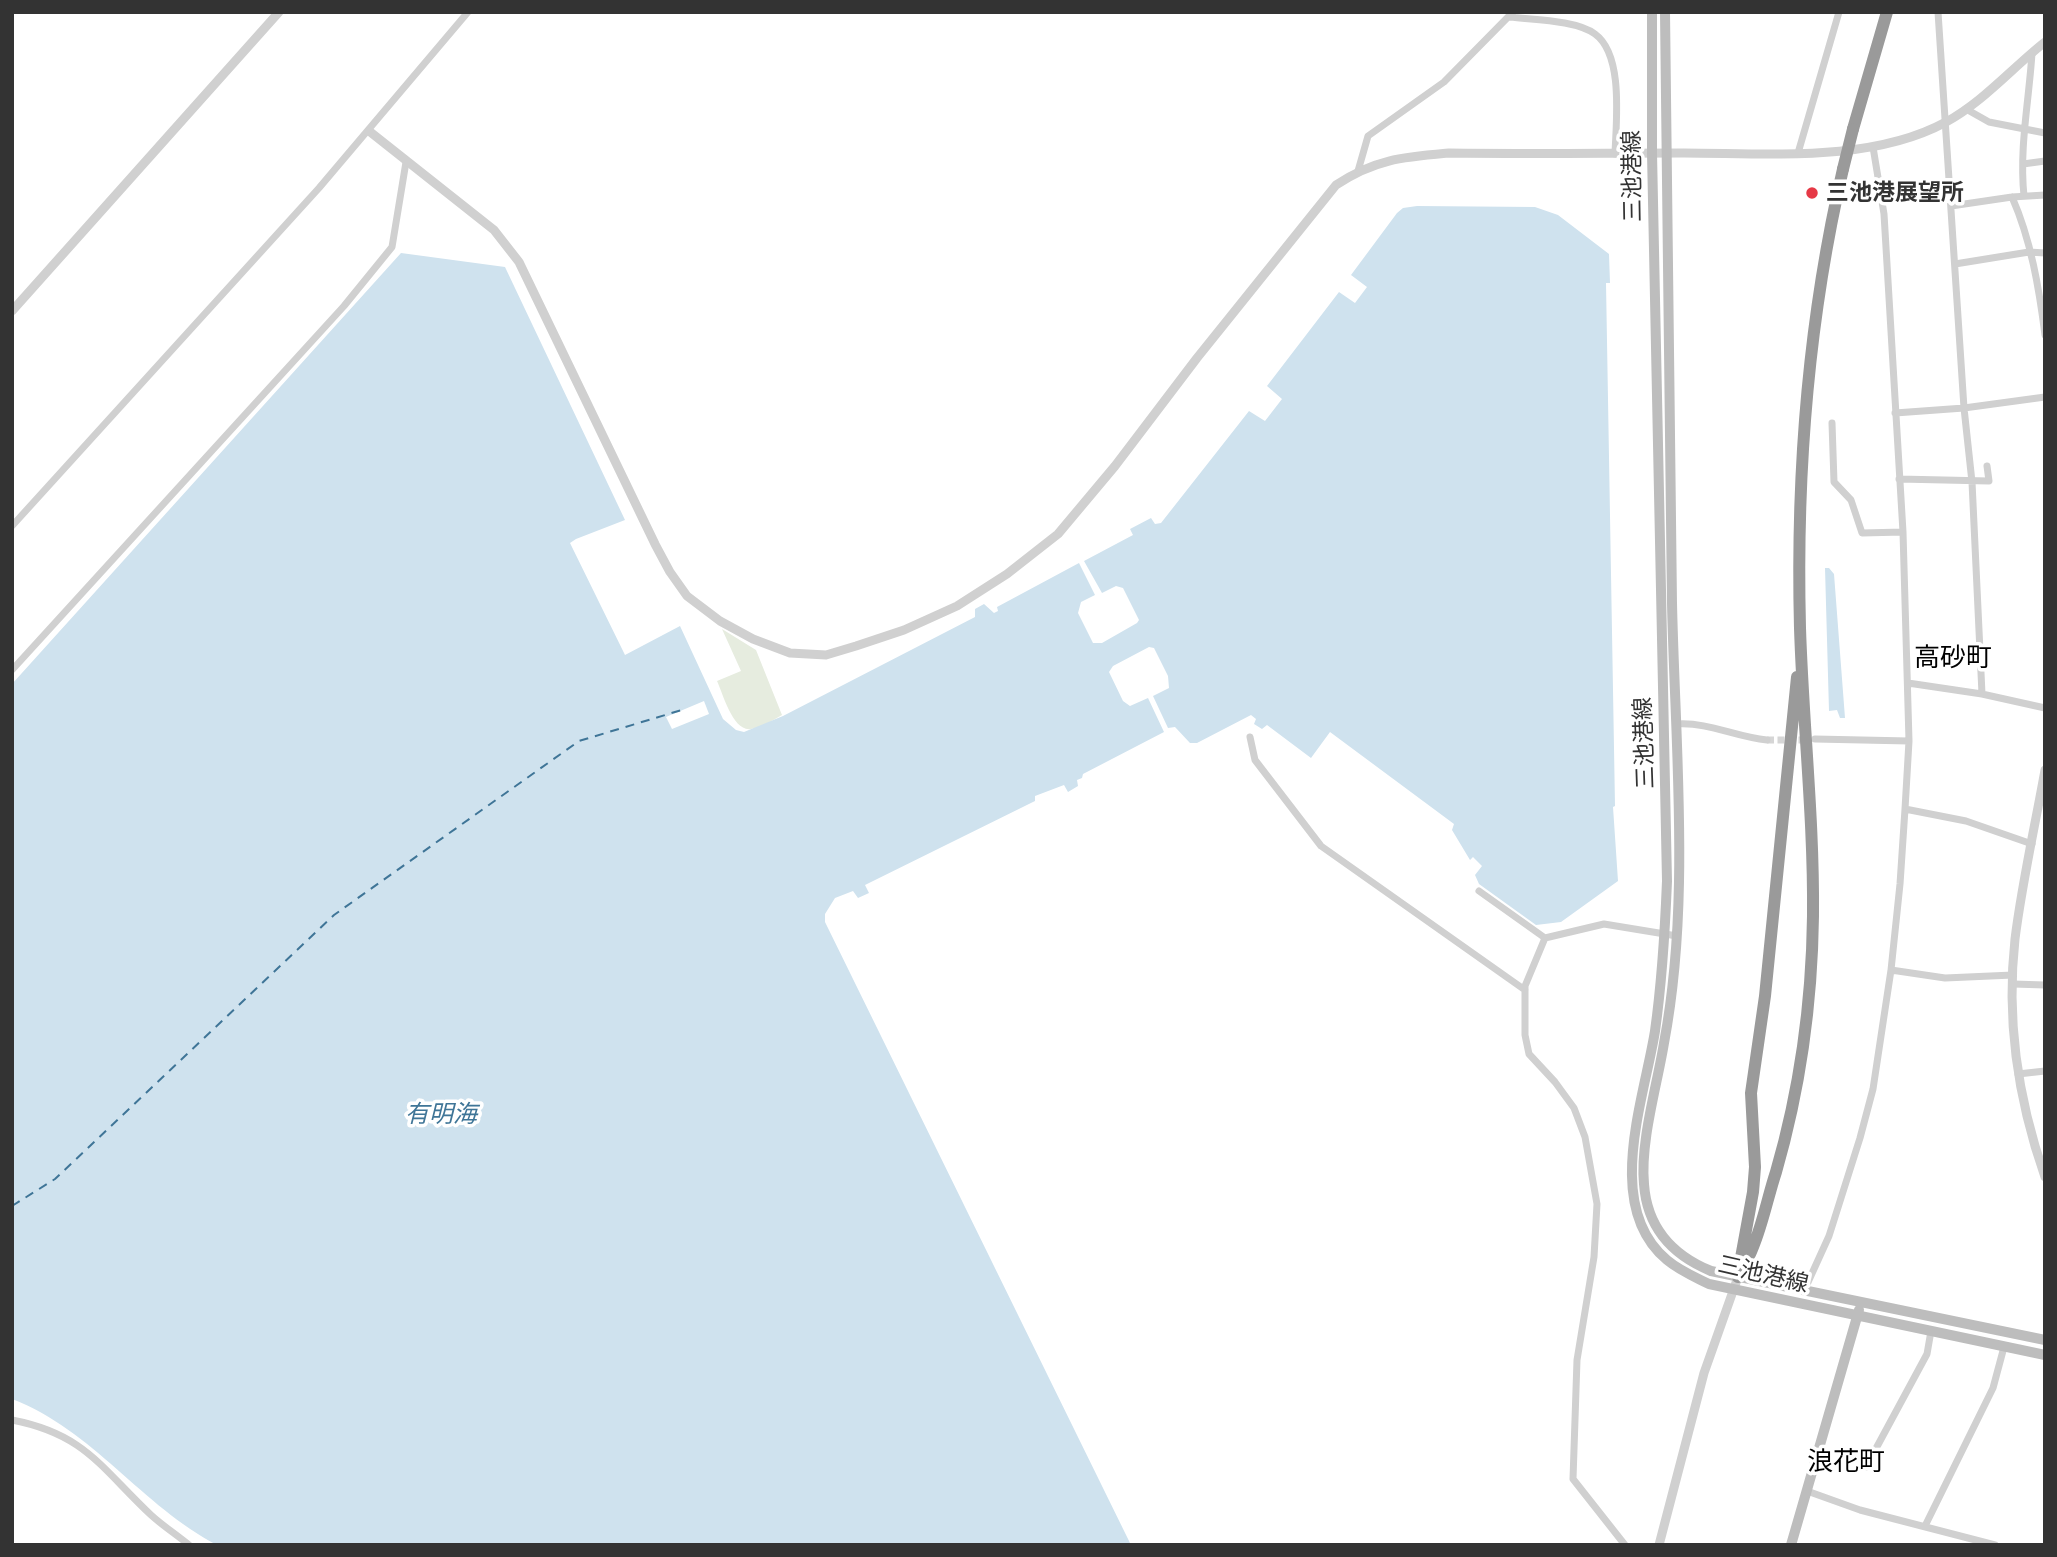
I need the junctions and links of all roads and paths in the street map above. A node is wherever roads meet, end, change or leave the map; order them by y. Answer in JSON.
{"nodes":[{"id":1,"x":279,"y":12,"type":"edge"},
{"id":2,"x":468,"y":12,"type":"edge"},
{"id":3,"x":1652,"y":12,"type":"edge"},
{"id":4,"x":1665,"y":12,"type":"edge"},
{"id":5,"x":1839,"y":12,"type":"edge"},
{"id":6,"x":1887,"y":12,"type":"edge"},
{"id":7,"x":1938,"y":12,"type":"edge"},
{"id":8,"x":1512,"y":15,"type":"edge"},
{"id":9,"x":2045,"y":42,"type":"edge"},
{"id":10,"x":2032,"y":53,"type":"junction"},
{"id":11,"x":1966,"y":108,"type":"junction"},
{"id":12,"x":1945,"y":123,"type":"junction"},
{"id":13,"x":2024,"y":128,"type":"junction"},
{"id":14,"x":369,"y":131,"type":"junction"},
{"id":15,"x":2045,"y":133,"type":"edge"},
{"id":16,"x":1872,"y":147,"type":"junction"},
{"id":17,"x":1652,"y":153,"type":"junction"},
{"id":18,"x":1667,"y":153,"type":"junction"},
{"id":19,"x":1798,"y":153,"type":"junction"},
{"id":20,"x":1615,"y":154,"type":"junction"},
{"id":21,"x":2045,"y":161,"type":"edge"},
{"id":22,"x":406,"y":162,"type":"junction"},
{"id":23,"x":2023,"y":164,"type":"junction"},
{"id":24,"x":1358,"y":171,"type":"junction"},
{"id":25,"x":2045,"y":195,"type":"edge"},
{"id":26,"x":2024,"y":196,"type":"junction"},
{"id":27,"x":2012,"y":197,"type":"junction"},
{"id":28,"x":1951,"y":206,"type":"junction"},
{"id":29,"x":2029,"y":252,"type":"junction"},
{"id":30,"x":2045,"y":253,"type":"edge"},
{"id":31,"x":1955,"y":264,"type":"junction"},
{"id":32,"x":12,"y":311,"type":"edge"},
{"id":33,"x":2045,"y":335,"type":"edge"},
{"id":34,"x":2045,"y":397,"type":"edge"},
{"id":35,"x":1964,"y":408,"type":"junction"},
{"id":36,"x":1895,"y":413,"type":"junction"},
{"id":37,"x":1832,"y":423,"type":"dead end"},
{"id":38,"x":1987,"y":466,"type":"dead end"},
{"id":39,"x":1899,"y":479,"type":"junction"},
{"id":40,"x":1972,"y":482,"type":"junction"},
{"id":41,"x":12,"y":526,"type":"edge"},
{"id":42,"x":1903,"y":532,"type":"junction"},
{"id":43,"x":1800,"y":628,"type":"junction"},
{"id":44,"x":12,"y":670,"type":"edge"},
{"id":45,"x":1908,"y":683,"type":"junction"},
{"id":46,"x":1982,"y":694,"type":"junction"},
{"id":47,"x":2045,"y":708,"type":"edge"},
{"id":48,"x":1677,"y":724,"type":"junction"},
{"id":49,"x":1250,"y":737,"type":"dead end"},
{"id":50,"x":1815,"y":739,"type":"tunnel mouth"},
{"id":51,"x":1767,"y":740,"type":"tunnel mouth"},
{"id":52,"x":1909,"y":741,"type":"junction"},
{"id":53,"x":2045,"y":770,"type":"edge"},
{"id":54,"x":1905,"y":809,"type":"junction"},
{"id":55,"x":2032,"y":844,"type":"junction"},
{"id":56,"x":1479,"y":891,"type":"dead end"},
{"id":57,"x":1664,"y":935,"type":"junction"},
{"id":58,"x":1676,"y":936,"type":"junction"},
{"id":59,"x":1545,"y":938,"type":"junction"},
{"id":60,"x":1891,"y":970,"type":"junction"},
{"id":61,"x":2013,"y":980,"type":"junction"},
{"id":62,"x":2045,"y":985,"type":"edge"},
{"id":63,"x":1525,"y":990,"type":"junction"},
{"id":64,"x":2045,"y":1071,"type":"edge"},
{"id":65,"x":2018,"y":1074,"type":"junction"},
{"id":66,"x":2045,"y":1177,"type":"edge"},
{"id":67,"x":1735,"y":1284,"type":"junction"},
{"id":68,"x":1804,"y":1291,"type":"junction"},
{"id":69,"x":1861,"y":1303,"type":"junction"},
{"id":70,"x":1857,"y":1315,"type":"junction"},
{"id":71,"x":1931,"y":1331,"type":"junction"},
{"id":72,"x":2045,"y":1340,"type":"edge"},
{"id":73,"x":2004,"y":1347,"type":"junction"},
{"id":74,"x":2045,"y":1355,"type":"edge"},
{"id":75,"x":12,"y":1420,"type":"edge"},
{"id":76,"x":1866,"y":1467,"type":"dead end"},
{"id":77,"x":1807,"y":1491,"type":"junction"},
{"id":78,"x":1926,"y":1526,"type":"junction"},
{"id":79,"x":189,"y":1545,"type":"edge"},
{"id":80,"x":1625,"y":1545,"type":"edge"},
{"id":81,"x":1659,"y":1545,"type":"edge"},
{"id":82,"x":1791,"y":1545,"type":"edge"},
{"id":83,"x":1995,"y":1545,"type":"edge"}],
"edges":[{"from":1,"to":32,"type":"street"},
{"from":2,"to":14,"type":"street"},
{"from":3,"to":17,"type":"main road","name":"三池港線"},
{"from":4,"to":18,"type":"main road","name":"三池港線"},
{"from":5,"to":19,"type":"street"},
{"from":6,"to":43,"type":"highway","bridge":true},
{"from":7,"to":12,"type":"street"},
{"from":8,"to":20,"type":"street"},
{"from":8,"to":24,"type":"street"},
{"from":9,"to":10,"type":"street"},
{"from":10,"to":11,"type":"street"},
{"from":10,"to":13,"type":"street"},
{"from":11,"to":12,"type":"street"},
{"from":11,"to":13,"type":"street"},
{"from":12,"to":16,"type":"street"},
{"from":12,"to":28,"type":"street"},
{"from":13,"to":15,"type":"street"},
{"from":13,"to":23,"type":"street"},
{"from":14,"to":22,"type":"street"},
{"from":14,"to":41,"type":"street"},
{"from":16,"to":19,"type":"street"},
{"from":16,"to":36,"type":"street"},
{"from":17,"to":18,"type":"street"},
{"from":17,"to":20,"type":"street"},
{"from":17,"to":57,"type":"main road","name":"三池港線"},
{"from":18,"to":19,"type":"street"},
{"from":18,"to":48,"type":"main road","name":"三池港線"},
{"from":20,"to":24,"type":"street"},
{"from":21,"to":23,"type":"street"},
{"from":22,"to":24,"type":"street"},
{"from":22,"to":44,"type":"street"},
{"from":23,"to":26,"type":"street"},
{"from":25,"to":26,"type":"street"},
{"from":26,"to":27,"type":"street"},
{"from":27,"to":28,"type":"street"},
{"from":27,"to":29,"type":"street"},
{"from":28,"to":31,"type":"street"},
{"from":29,"to":30,"type":"street"},
{"from":29,"to":31,"type":"street"},
{"from":29,"to":33,"type":"street"},
{"from":31,"to":35,"type":"street"},
{"from":34,"to":35,"type":"street"},
{"from":35,"to":36,"type":"street"},
{"from":35,"to":40,"type":"street"},
{"from":36,"to":39,"type":"street"},
{"from":37,"to":42,"type":"street"},
{"from":38,"to":40,"type":"street"},
{"from":39,"to":40,"type":"street"},
{"from":39,"to":42,"type":"street"},
{"from":40,"to":46,"type":"street"},
{"from":42,"to":45,"type":"street"},
{"from":43,"to":67,"type":"highway"},
{"from":43,"to":67,"type":"highway"},
{"from":45,"to":46,"type":"street"},
{"from":45,"to":52,"type":"street"},
{"from":46,"to":47,"type":"street"},
{"from":48,"to":51,"type":"street"},
{"from":48,"to":58,"type":"main road","name":"三池港線"},
{"from":49,"to":63,"type":"street"},
{"from":50,"to":52,"type":"street"},
{"from":52,"to":54,"type":"street"},
{"from":53,"to":55,"type":"street"},
{"from":54,"to":55,"type":"street"},
{"from":54,"to":60,"type":"street"},
{"from":55,"to":61,"type":"street"},
{"from":56,"to":59,"type":"street"},
{"from":57,"to":58,"type":"street"},
{"from":57,"to":59,"type":"street"},
{"from":57,"to":67,"type":"main road","name":"三池港線"},
{"from":58,"to":67,"type":"main road","name":"三池港線"},
{"from":59,"to":63,"type":"street"},
{"from":60,"to":61,"type":"street"},
{"from":60,"to":68,"type":"street"},
{"from":61,"to":62,"type":"street"},
{"from":61,"to":65,"type":"street"},
{"from":63,"to":80,"type":"street"},
{"from":64,"to":65,"type":"street"},
{"from":65,"to":66,"type":"street"},
{"from":67,"to":68,"type":"main road","name":"三池港線"},
{"from":67,"to":70,"type":"main road","name":"三池港線"},
{"from":67,"to":81,"type":"street"},
{"from":68,"to":69,"type":"main road","name":"三池港線"},
{"from":69,"to":70,"type":"main road"},
{"from":69,"to":72,"type":"main road","name":"三池港線"},
{"from":70,"to":71,"type":"main road","name":"三池港線"},
{"from":70,"to":77,"type":"main road"},
{"from":71,"to":73,"type":"main road","name":"三池港線"},
{"from":71,"to":76,"type":"street"},
{"from":73,"to":74,"type":"main road","name":"三池港線"},
{"from":73,"to":78,"type":"street"},
{"from":75,"to":79,"type":"street"},
{"from":77,"to":78,"type":"street"},
{"from":77,"to":82,"type":"main road"},
{"from":78,"to":83,"type":"street"}]}
